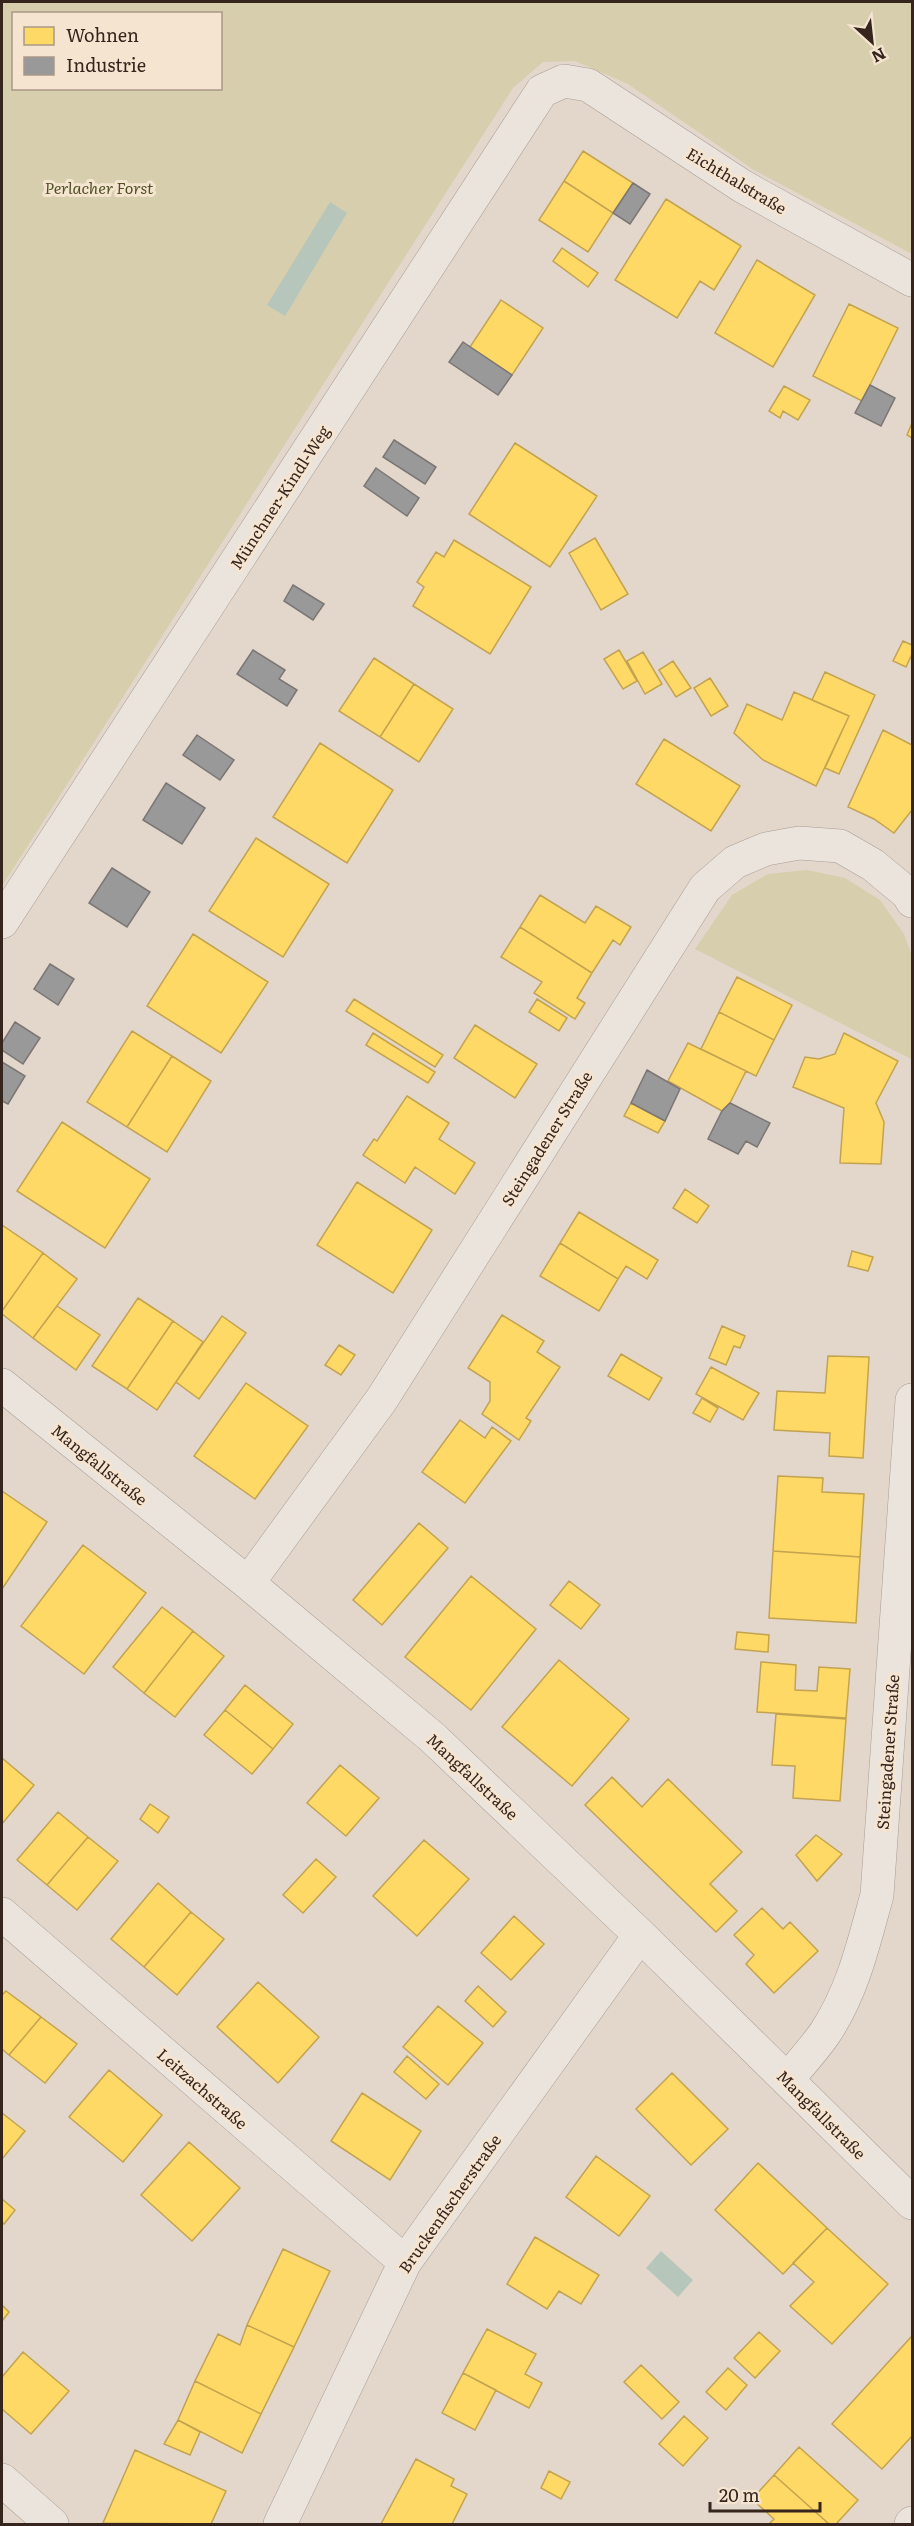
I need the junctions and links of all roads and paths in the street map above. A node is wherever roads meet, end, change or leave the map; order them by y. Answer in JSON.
{"nodes":[{"id":1,"x":564,"y":81,"type":"joint"},
{"id":2,"x":912,"y":280,"type":"edge"},
{"id":3,"x":912,"y":901,"type":"edge"},
{"id":4,"x":2,"y":922,"type":"edge"},
{"id":5,"x":2,"y":1385,"type":"edge"},
{"id":6,"x":912,"y":1400,"type":"edge"},
{"id":7,"x":248,"y":1584,"type":"junction"},
{"id":8,"x":2,"y":1914,"type":"edge"},
{"id":9,"x":640,"y":1935,"type":"junction"},
{"id":10,"x":787,"y":2079,"type":"junction"},
{"id":11,"x":912,"y":2203,"type":"edge"},
{"id":12,"x":405,"y":2262,"type":"junction"},
{"id":13,"x":2,"y":2480,"type":"edge"},
{"id":14,"x":52,"y":2524,"type":"edge"},
{"id":15,"x":280,"y":2524,"type":"edge"}],
"edges":[{"from":1,"to":2,"type":"street","name":"Eichthalstraße"},
{"from":1,"to":4,"type":"street","name":"Münchner-Kindl-Weg"},
{"from":3,"to":7,"type":"street","name":"Steingadener Straße"},
{"from":5,"to":7,"type":"street","name":"Mangfallstraße"},
{"from":6,"to":10,"type":"street","name":"Steingadener Straße"},
{"from":7,"to":9,"type":"street","name":"Mangfallstraße"},
{"from":8,"to":12,"type":"street","name":"Leitzachstraße"},
{"from":9,"to":10,"type":"street","name":"Mangfallstraße"},
{"from":9,"to":12,"type":"street","name":"Bruckenfischerstraße"},
{"from":10,"to":11,"type":"street","name":"Mangfallstraße"},
{"from":12,"to":15,"type":"street","name":"Bruckenfischerstraße"},
{"from":13,"to":14,"type":"street"}]}
